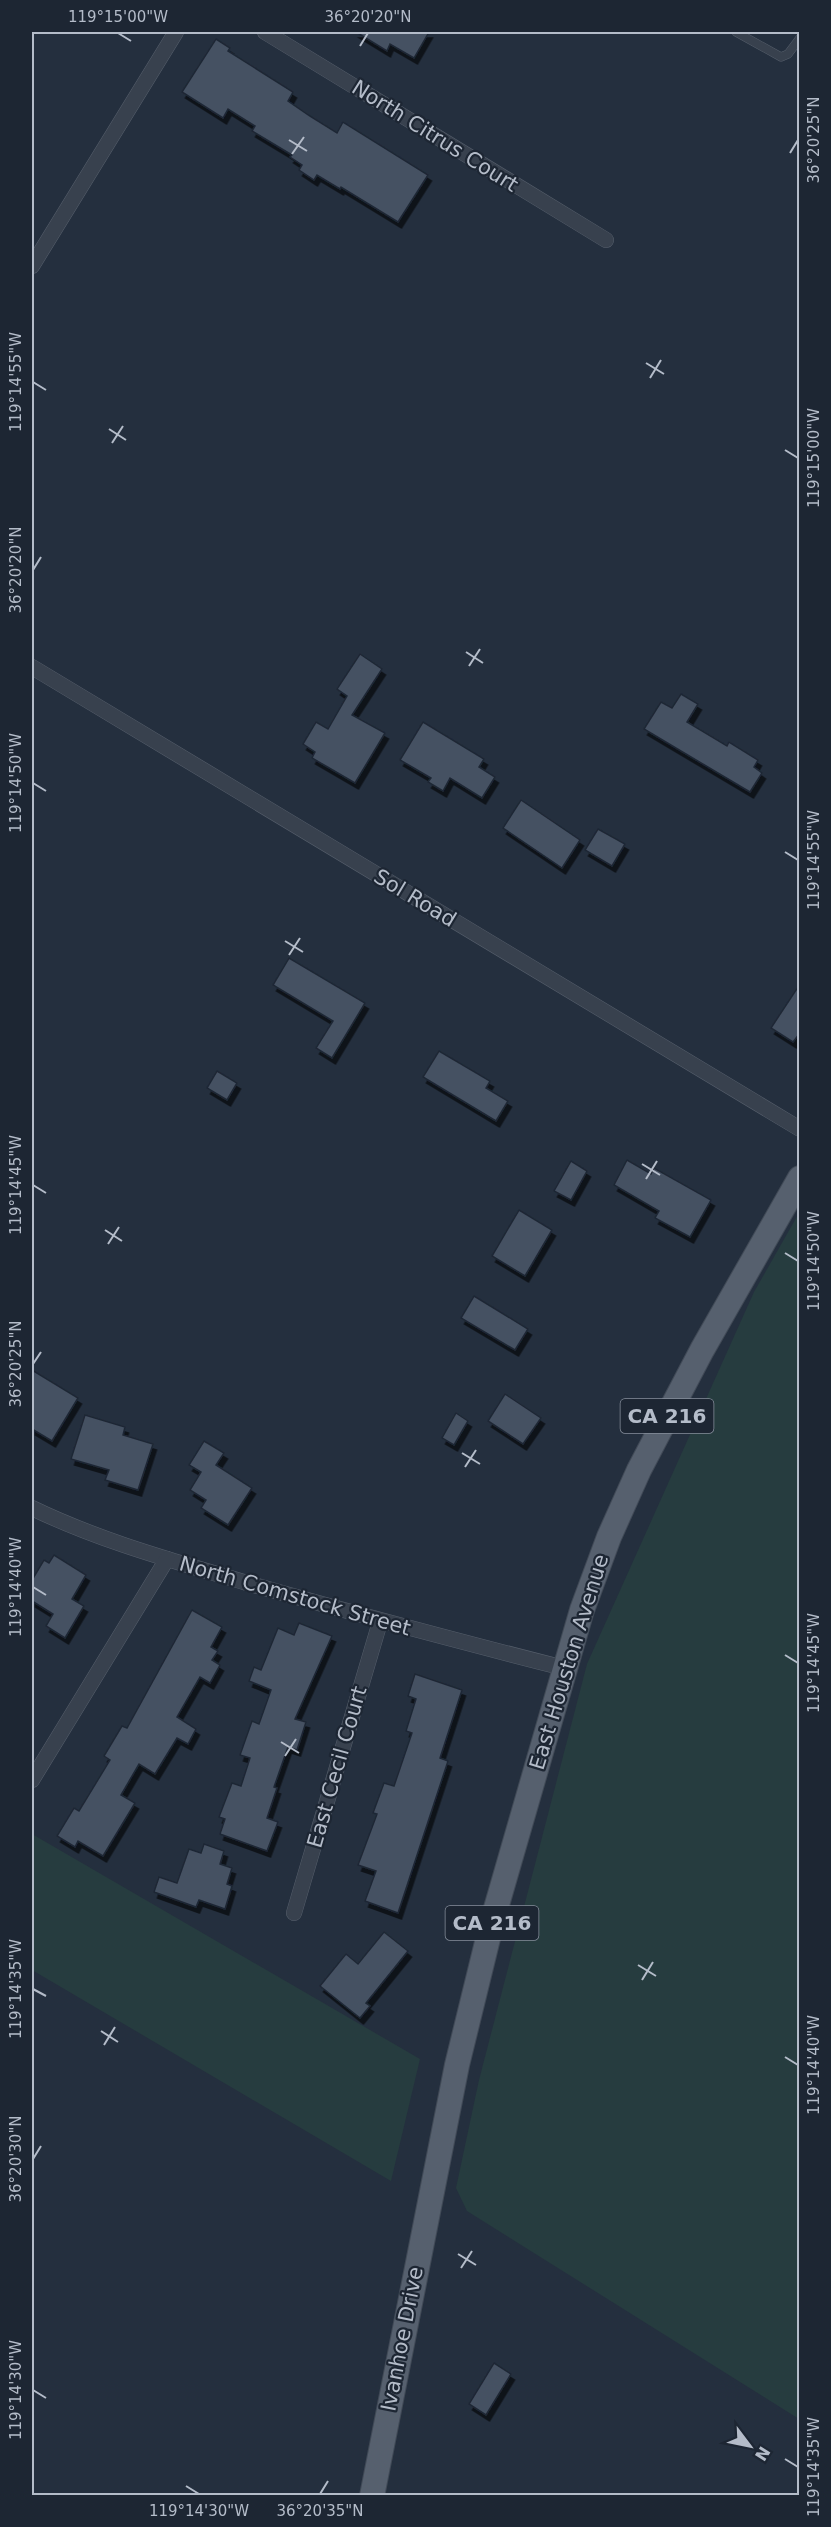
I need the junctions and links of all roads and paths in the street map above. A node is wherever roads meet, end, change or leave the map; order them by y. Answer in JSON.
{"nodes":[{"id":1,"x":176,"y":32,"type":"edge"},
{"id":2,"x":265,"y":32,"type":"edge"},
{"id":3,"x":736,"y":32,"type":"edge"},
{"id":4,"x":800,"y":38,"type":"edge"},
{"id":5,"x":606,"y":240,"type":"dead end"},
{"id":6,"x":32,"y":266,"type":"edge"},
{"id":7,"x":32,"y":666,"type":"edge"},
{"id":8,"x":800,"y":1129,"type":"edge"},
{"id":9,"x":800,"y":1178,"type":"edge"},
{"id":10,"x":32,"y":1508,"type":"edge"},
{"id":11,"x":167,"y":1559,"type":"junction"},
{"id":12,"x":380,"y":1622,"type":"junction"},
{"id":13,"x":564,"y":1668,"type":"junction"},
{"id":14,"x":32,"y":1780,"type":"edge"},
{"id":15,"x":294,"y":1913,"type":"dead end"},
{"id":16,"x":433,"y":2182,"type":"joint"},
{"id":17,"x":372,"y":2496,"type":"edge"}],
"edges":[{"from":1,"to":6,"type":"street"},
{"from":2,"to":5,"type":"street","name":"North Citrus Court"},
{"from":3,"to":4,"type":"lane"},
{"from":7,"to":8,"type":"street","name":"Sol Road"},
{"from":9,"to":13,"type":"main road","name":"East Houston Avenue","number":"CA 216"},
{"from":10,"to":11,"type":"street","name":"North Comstock Street"},
{"from":11,"to":12,"type":"street","name":"North Comstock Street"},
{"from":11,"to":14,"type":"street"},
{"from":12,"to":13,"type":"street","name":"North Comstock Street"},
{"from":12,"to":15,"type":"street","name":"East Cecil Court"},
{"from":13,"to":16,"type":"main road","name":"East Houston Avenue","number":"CA 216"},
{"from":16,"to":17,"type":"main road","name":"Ivanhoe Drive","number":"CA 216"}]}
